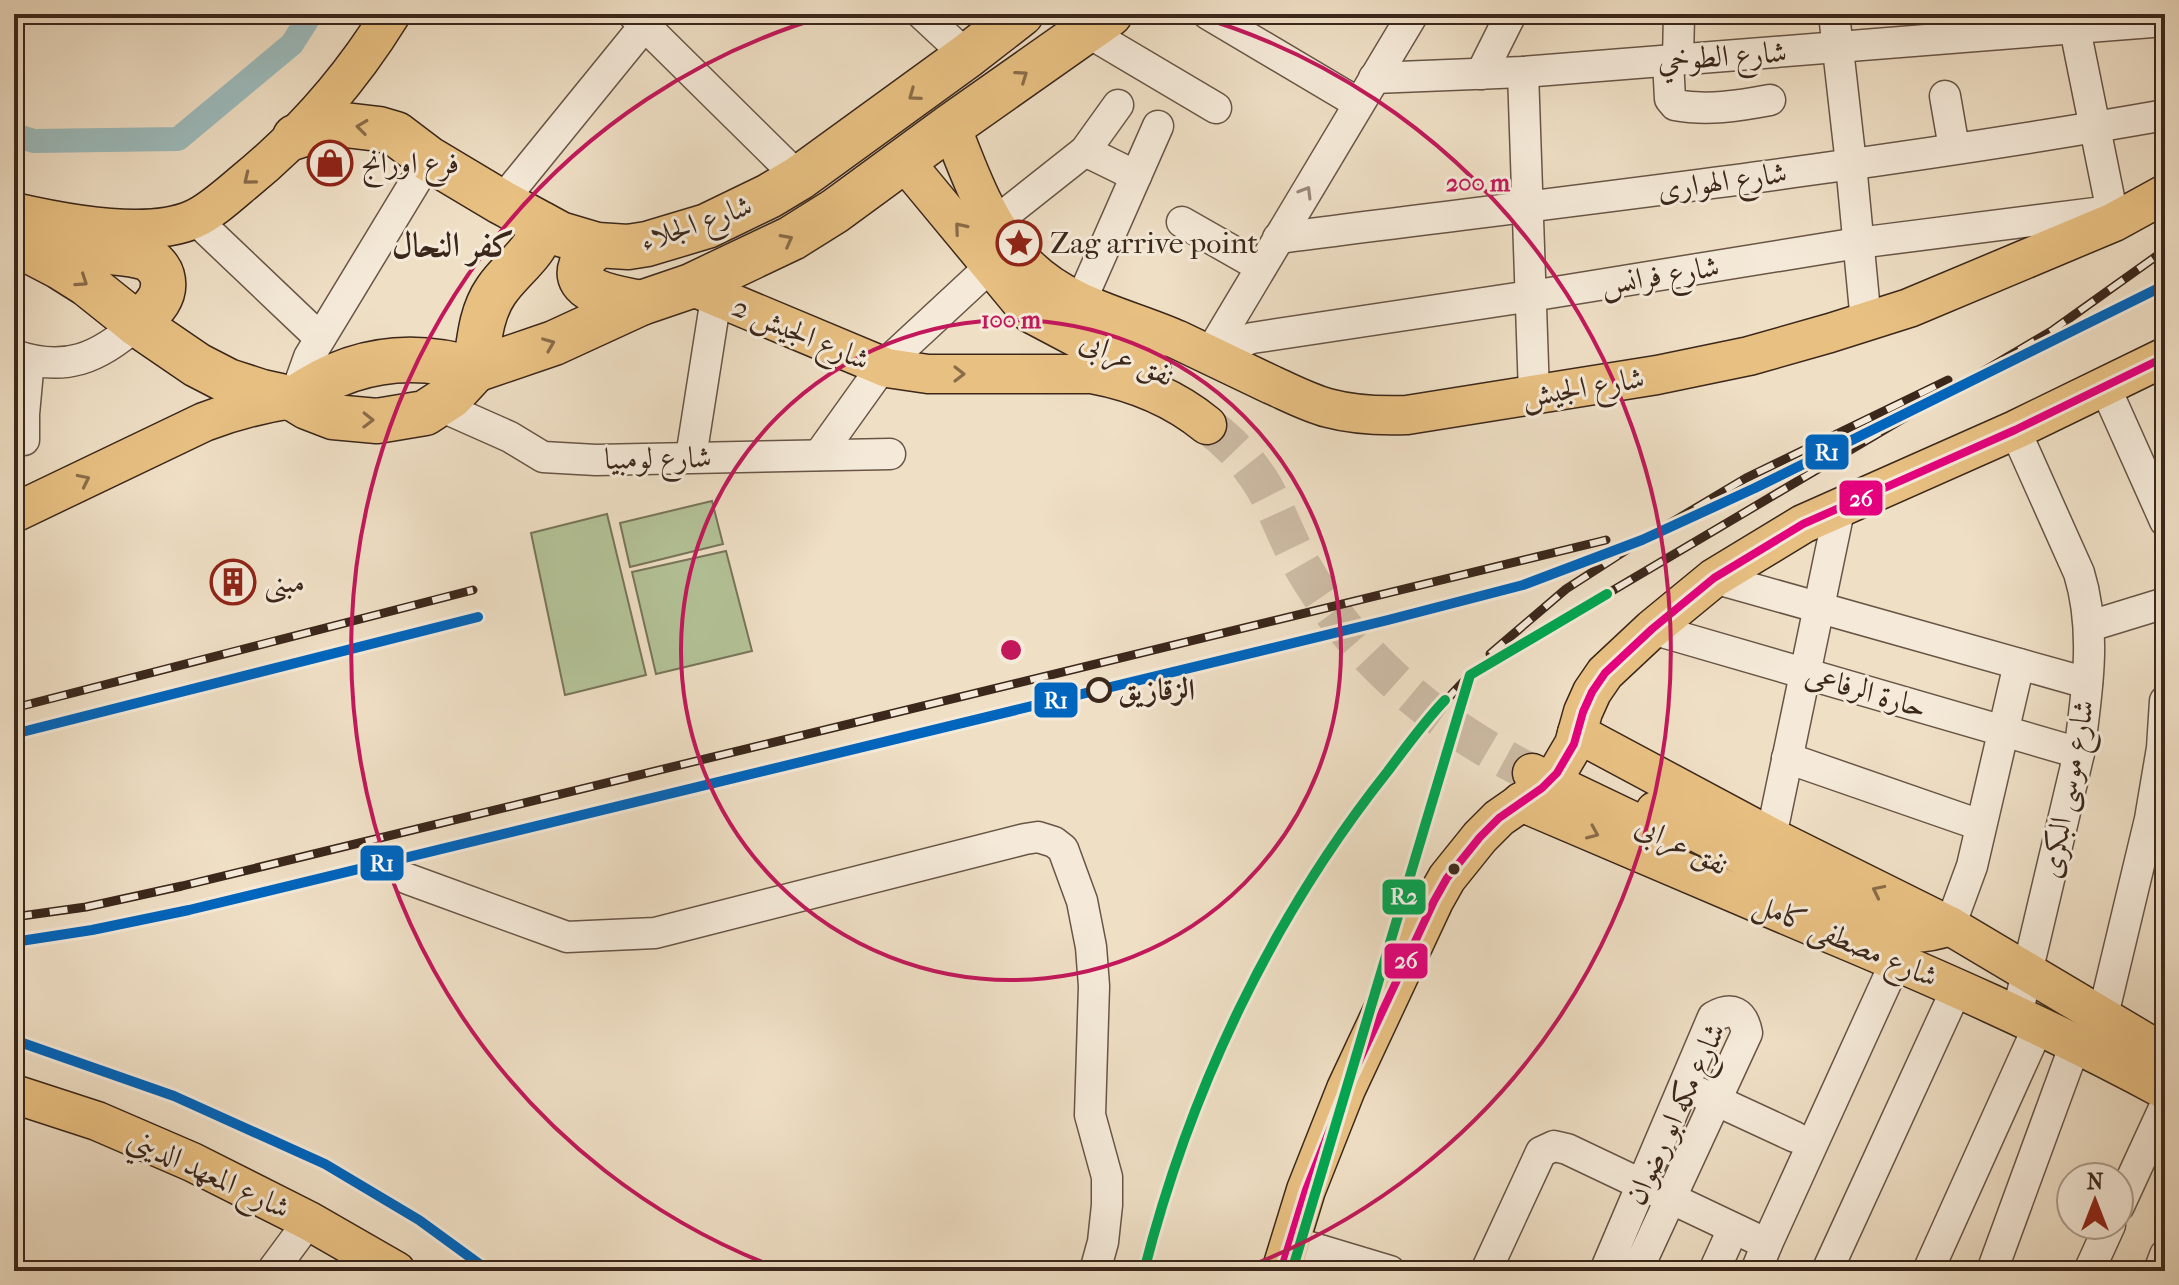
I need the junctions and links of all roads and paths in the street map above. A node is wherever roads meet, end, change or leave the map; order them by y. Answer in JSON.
{"nodes":[{"id":1,"x":391,"y":14,"type":"edge"},
{"id":2,"x":922,"y":14,"type":"edge"},
{"id":3,"x":1021,"y":14,"type":"edge"},
{"id":4,"x":1208,"y":14,"type":"edge"},
{"id":5,"x":1413,"y":14,"type":"edge"},
{"id":6,"x":1511,"y":14,"type":"edge"},
{"id":7,"x":1679,"y":14,"type":"edge"},
{"id":8,"x":1834,"y":14,"type":"edge"},
{"id":9,"x":644,"y":18,"type":"edge"},
{"id":10,"x":2073,"y":21,"type":"edge"},
{"id":11,"x":2165,"y":21,"type":"edge"},
{"id":12,"x":1098,"y":22,"type":"edge"},
{"id":13,"x":1836,"y":48,"type":"junction"},
{"id":14,"x":967,"y":56,"type":"junction"},
{"id":15,"x":1673,"y":60,"type":"junction"},
{"id":16,"x":1523,"y":72,"type":"junction"},
{"id":17,"x":1481,"y":74,"type":"junction"},
{"id":18,"x":1366,"y":90,"type":"junction"},
{"id":19,"x":1945,"y":96,"type":"dead end"},
{"id":20,"x":1770,"y":100,"type":"dead end"},
{"id":21,"x":1118,"y":105,"type":"dead end"},
{"id":22,"x":1216,"y":108,"type":"dead end"},
{"id":23,"x":2165,"y":115,"type":"edge"},
{"id":24,"x":951,"y":126,"type":"junction"},
{"id":25,"x":1158,"y":126,"type":"dead end"},
{"id":26,"x":2095,"y":128,"type":"junction"},
{"id":27,"x":295,"y":137,"type":"junction"},
{"id":28,"x":1954,"y":148,"type":"junction"},
{"id":29,"x":1085,"y":151,"type":"junction"},
{"id":30,"x":429,"y":159,"type":"junction"},
{"id":31,"x":904,"y":161,"type":"junction"},
{"id":32,"x":1851,"y":164,"type":"junction"},
{"id":33,"x":1136,"y":176,"type":"junction"},
{"id":34,"x":799,"y":178,"type":"junction"},
{"id":35,"x":2165,"y":194,"type":"edge"},
{"id":36,"x":501,"y":202,"type":"junction"},
{"id":37,"x":1528,"y":206,"type":"junction"},
{"id":38,"x":14,"y":212,"type":"edge"},
{"id":39,"x":2113,"y":217,"type":"junction"},
{"id":40,"x":195,"y":219,"type":"junction"},
{"id":41,"x":14,"y":221,"type":"edge"},
{"id":42,"x":1182,"y":222,"type":"dead end"},
{"id":43,"x":543,"y":225,"type":"junction"},
{"id":44,"x":1278,"y":238,"type":"junction"},
{"id":45,"x":14,"y":243,"type":"edge"},
{"id":46,"x":1858,"y":243,"type":"junction"},
{"id":47,"x":597,"y":245,"type":"junction"},
{"id":48,"x":999,"y":245,"type":"junction"},
{"id":49,"x":1261,"y":267,"type":"junction"},
{"id":50,"x":703,"y":292,"type":"junction"},
{"id":51,"x":1531,"y":296,"type":"junction"},
{"id":52,"x":641,"y":303,"type":"junction"},
{"id":53,"x":1080,"y":303,"type":"junction"},
{"id":54,"x":1866,"y":322,"type":"junction"},
{"id":55,"x":137,"y":324,"type":"junction"},
{"id":56,"x":320,"y":338,"type":"junction"},
{"id":57,"x":1226,"y":344,"type":"junction"},
{"id":58,"x":2165,"y":357,"type":"edge"},
{"id":59,"x":22,"y":358,"type":"edge"},
{"id":60,"x":882,"y":367,"type":"junction"},
{"id":61,"x":475,"y":370,"type":"junction"},
{"id":62,"x":2105,"y":387,"type":"junction"},
{"id":63,"x":1534,"y":394,"type":"junction"},
{"id":64,"x":294,"y":399,"type":"junction"},
{"id":65,"x":438,"y":405,"type":"junction"},
{"id":66,"x":2015,"y":430,"type":"junction"},
{"id":67,"x":24,"y":440,"type":"dead end"},
{"id":68,"x":890,"y":454,"type":"dead end"},
{"id":69,"x":819,"y":455,"type":"junction"},
{"id":70,"x":691,"y":457,"type":"junction"},
{"id":71,"x":1840,"y":506,"type":"junction"},
{"id":72,"x":14,"y":513,"type":"edge"},
{"id":73,"x":2165,"y":521,"type":"edge"},
{"id":74,"x":1714,"y":578,"type":"junction"},
{"id":75,"x":2165,"y":603,"type":"edge"},
{"id":76,"x":1818,"y":608,"type":"junction"},
{"id":77,"x":2090,"y":626,"type":"junction"},
{"id":78,"x":1652,"y":629,"type":"junction"},
{"id":79,"x":2019,"y":664,"type":"junction"},
{"id":80,"x":1806,"y":673,"type":"junction"},
{"id":81,"x":2087,"y":683,"type":"junction"},
{"id":82,"x":2165,"y":701,"type":"edge"},
{"id":83,"x":2002,"y":731,"type":"junction"},
{"id":84,"x":2163,"y":748,"type":"edge"},
{"id":85,"x":2079,"y":753,"type":"junction"},
{"id":86,"x":1787,"y":758,"type":"junction"},
{"id":87,"x":1548,"y":768,"type":"junction"},
{"id":88,"x":1980,"y":825,"type":"junction"},
{"id":89,"x":1771,"y":837,"type":"junction"},
{"id":90,"x":408,"y":879,"type":"dead end"},
{"id":91,"x":1950,"y":926,"type":"junction"},
{"id":92,"x":1896,"y":961,"type":"junction"},
{"id":93,"x":2027,"y":973,"type":"junction"},
{"id":94,"x":1957,"y":988,"type":"junction"},
{"id":95,"x":2028,"y":1020,"type":"junction"},
{"id":96,"x":2091,"y":1037,"type":"junction"},
{"id":97,"x":2165,"y":1054,"type":"edge"},
{"id":98,"x":1684,"y":1085,"type":"junction"},
{"id":99,"x":2165,"y":1090,"type":"edge"},
{"id":100,"x":14,"y":1094,"type":"edge"},
{"id":101,"x":1716,"y":1100,"type":"junction"},
{"id":102,"x":2165,"y":1106,"type":"edge"},
{"id":103,"x":1795,"y":1137,"type":"dead end"},
{"id":104,"x":2135,"y":1171,"type":"edge"},
{"id":105,"x":1642,"y":1185,"type":"junction"},
{"id":106,"x":1671,"y":1198,"type":"junction"},
{"id":107,"x":309,"y":1221,"type":"junction"},
{"id":108,"x":1733,"y":1229,"type":"junction"},
{"id":109,"x":2103,"y":1241,"type":"edge"},
{"id":110,"x":2165,"y":1255,"type":"edge"},
{"id":111,"x":1286,"y":1256,"type":"edge"},
{"id":112,"x":1761,"y":1258,"type":"edge"},
{"id":113,"x":272,"y":1271,"type":"edge"},
{"id":114,"x":396,"y":1271,"type":"edge"},
{"id":115,"x":1095,"y":1271,"type":"edge"},
{"id":116,"x":1390,"y":1271,"type":"edge"},
{"id":117,"x":1486,"y":1271,"type":"edge"},
{"id":118,"x":1605,"y":1271,"type":"edge"},
{"id":119,"x":1637,"y":1271,"type":"edge"},
{"id":120,"x":1714,"y":1271,"type":"edge"},
{"id":121,"x":1827,"y":1271,"type":"edge"},
{"id":122,"x":1928,"y":1271,"type":"edge"},
{"id":123,"x":1992,"y":1271,"type":"edge"},
{"id":124,"x":2089,"y":1271,"type":"edge"},
{"id":125,"x":2159,"y":1271,"type":"edge"}],
"edges":[{"from":1,"to":27,"type":"main road"},
{"from":2,"to":14,"type":"street"},
{"from":3,"to":14,"type":"highway","name":"شارع الجلاء"},
{"from":4,"to":18,"type":"street"},
{"from":5,"to":18,"type":"street"},
{"from":6,"to":17,"type":"street"},
{"from":7,"to":15,"type":"street"},
{"from":8,"to":13,"type":"street"},
{"from":9,"to":34,"type":"street"},
{"from":9,"to":36,"type":"street"},
{"from":10,"to":11,"type":"street","name":"شارع الطوخي"},
{"from":10,"to":13,"type":"street","name":"شارع الطوخي"},
{"from":10,"to":26,"type":"street"},
{"from":12,"to":22,"type":"street"},
{"from":24,"to":12,"type":"highway","name":"شارع الجلاء","one_way":true},
{"from":13,"to":15,"type":"street","name":"شارع الطوخي"},
{"from":13,"to":32,"type":"street"},
{"from":14,"to":34,"type":"highway","name":"شارع الجلاء","one_way":true},
{"from":15,"to":16,"type":"street","name":"شارع الطوخي"},
{"from":15,"to":20,"type":"street"},
{"from":16,"to":17,"type":"street","name":"شارع الطوخي"},
{"from":16,"to":37,"type":"street"},
{"from":17,"to":18,"type":"street","name":"شارع الطوخي"},
{"from":44,"to":18,"type":"street","one_way":true},
{"from":19,"to":28,"type":"street"},
{"from":21,"to":29,"type":"street","name":"شارع الجيش 2"},
{"from":23,"to":26,"type":"street","name":"شارع الهوارى"},
{"from":24,"to":31,"type":"highway","name":"شارع الجلاء"},
{"from":24,"to":48,"type":"main road"},
{"from":25,"to":33,"type":"street"},
{"from":26,"to":28,"type":"street","name":"شارع الهوارى"},
{"from":26,"to":39,"type":"street"},
{"from":30,"to":27,"type":"highway","name":"شارع الجلاء","one_way":true},
{"from":27,"to":40,"type":"main road","one_way":true},
{"from":28,"to":32,"type":"street","name":"شارع الهوارى"},
{"from":29,"to":33,"type":"street"},
{"from":29,"to":48,"type":"street","name":"شارع الجيش 2"},
{"from":30,"to":36,"type":"highway","name":"شارع الجلاء"},
{"from":30,"to":56,"type":"street"},
{"from":48,"to":31,"type":"main road","name":"نفق عرابى","one_way":true},
{"from":50,"to":31,"type":"highway","name":"شارع الجلاء","one_way":true},
{"from":32,"to":37,"type":"street","name":"شارع الهوارى"},
{"from":32,"to":46,"type":"street"},
{"from":33,"to":53,"type":"street"},
{"from":34,"to":47,"type":"highway","name":"شارع الجلاء"},
{"from":35,"to":39,"type":"main road","name":"شارع الجيش"},
{"from":36,"to":43,"type":"highway","name":"شارع الجلاء"},
{"from":37,"to":44,"type":"street","name":"شارع الهوارى"},
{"from":37,"to":51,"type":"street"},
{"from":38,"to":40,"type":"main road"},
{"from":39,"to":46,"type":"street","name":"شارع فرانس"},
{"from":39,"to":54,"type":"main road","name":"شارع الجيش"},
{"from":40,"to":56,"type":"street"},
{"from":41,"to":55,"type":"highway"},
{"from":42,"to":49,"type":"street"},
{"from":43,"to":47,"type":"highway","name":"شارع الجلاء"},
{"from":43,"to":61,"type":"highway"},
{"from":44,"to":49,"type":"street"},
{"from":45,"to":55,"type":"highway","one_way":true},
{"from":46,"to":51,"type":"street","name":"شارع فرانس"},
{"from":46,"to":54,"type":"street"},
{"from":47,"to":52,"type":"highway"},
{"from":48,"to":53,"type":"main road","name":"شارع الجيش"},
{"from":48,"to":60,"type":"street","name":"شارع الجيش 2"},
{"from":60,"to":48,"type":"main road","name":"نفق عرابى","one_way":true},
{"from":49,"to":57,"type":"street"},
{"from":50,"to":52,"type":"highway","name":"شارع الجلاء"},
{"from":50,"to":60,"type":"main road","name":"شارع الجيش 2"},
{"from":50,"to":70,"type":"street"},
{"from":51,"to":57,"type":"street","name":"شارع فرانس"},
{"from":51,"to":63,"type":"street"},
{"from":61,"to":52,"type":"highway","name":"شارع الجلاء","one_way":true},
{"from":53,"to":57,"type":"main road","name":"شارع الجيش"},
{"from":54,"to":63,"type":"main road","name":"شارع الجيش"},
{"from":55,"to":59,"type":"street"},
{"from":55,"to":64,"type":"highway"},
{"from":56,"to":64,"type":"street"},
{"from":57,"to":63,"type":"main road","name":"شارع الجيش"},
{"from":58,"to":62,"type":"main road"},
{"from":59,"to":67,"type":"street"},
{"from":60,"to":69,"type":"street"},
{"from":61,"to":64,"type":"highway"},
{"from":61,"to":65,"type":"highway"},
{"from":62,"to":66,"type":"main road"},
{"from":62,"to":73,"type":"street"},
{"from":64,"to":65,"type":"highway","one_way":true},
{"from":72,"to":64,"type":"main road","one_way":true},
{"from":65,"to":70,"type":"street","name":"شارع لومبيا"},
{"from":66,"to":71,"type":"main road"},
{"from":66,"to":77,"type":"street","name":"شارع موسى البكرى"},
{"from":68,"to":69,"type":"street","name":"شارع لومبيا"},
{"from":69,"to":70,"type":"street","name":"شارع لومبيا"},
{"from":71,"to":74,"type":"main road"},
{"from":71,"to":76,"type":"street"},
{"from":74,"to":76,"type":"street"},
{"from":74,"to":78,"type":"main road"},
{"from":75,"to":77,"type":"street"},
{"from":76,"to":79,"type":"street"},
{"from":76,"to":80,"type":"street"},
{"from":77,"to":81,"type":"street","name":"شارع موسى البكرى"},
{"from":78,"to":80,"type":"street","name":"حارة الرفاعى"},
{"from":78,"to":87,"type":"main road"},
{"from":79,"to":81,"type":"street"},
{"from":79,"to":83,"type":"street"},
{"from":80,"to":83,"type":"street","name":"حارة الرفاعى"},
{"from":80,"to":86,"type":"street"},
{"from":81,"to":85,"type":"street","name":"شارع موسى البكرى"},
{"from":82,"to":84,"type":"street"},
{"from":83,"to":85,"type":"street","name":"حارة الرفاعى"},
{"from":83,"to":88,"type":"street"},
{"from":84,"to":96,"type":"street"},
{"from":85,"to":93,"type":"street","name":"شارع موسى البكرى"},
{"from":86,"to":88,"type":"street"},
{"from":86,"to":89,"type":"street"},
{"from":87,"to":89,"type":"main road","name":"شارع مصطفى كامل"},
{"from":87,"to":91,"type":"main road","name":"نفق عرابى"},
{"from":87,"to":92,"type":"main road","name":"شارع مصطفى كامل","one_way":true},
{"from":87,"to":94,"type":"main road","name":"نفق عرابى"},
{"from":87,"to":111,"type":"main road"},
{"from":88,"to":91,"type":"street"},
{"from":91,"to":89,"type":"main road","name":"شارع مصطفى كامل","one_way":true},
{"from":90,"to":115,"type":"street"},
{"from":91,"to":93,"type":"main road","name":"شارع مصطفى كامل"},
{"from":92,"to":94,"type":"main road","name":"شارع مصطفى كامل"},
{"from":92,"to":112,"type":"street"},
{"from":93,"to":95,"type":"street","name":"شارع موسى البكرى"},
{"from":93,"to":96,"type":"main road","name":"شارع مصطفى كامل"},
{"from":94,"to":95,"type":"main road","name":"شارع مصطفى كامل"},
{"from":94,"to":121,"type":"street"},
{"from":95,"to":96,"type":"main road","name":"شارع مصطفى كامل"},
{"from":95,"to":122,"type":"street","name":"شارع موسى البكرى"},
{"from":96,"to":97,"type":"main road","name":"شارع مصطفى كامل"},
{"from":96,"to":99,"type":"main road","name":"شارع مصطفى كامل"},
{"from":96,"to":123,"type":"street"},
{"from":98,"to":101,"type":"street"},
{"from":98,"to":101,"type":"street","name":"شارع مكه ابو رضوان"},
{"from":98,"to":105,"type":"street","name":"شارع مكه ابو رضوان"},
{"from":100,"to":107,"type":"main road","name":"شارع المعهد الديني"},
{"from":101,"to":103,"type":"street"},
{"from":101,"to":106,"type":"street","name":"شارع مكه ابو رضوان"},
{"from":102,"to":104,"type":"street"},
{"from":105,"to":106,"type":"street"},
{"from":105,"to":117,"type":"street"},
{"from":105,"to":118,"type":"street","name":"شارع مكه ابو رضوان"},
{"from":106,"to":108,"type":"street"},
{"from":106,"to":119,"type":"street","name":"شارع مكه ابو رضوان"},
{"from":107,"to":113,"type":"street"},
{"from":107,"to":114,"type":"main road","name":"شارع المعهد الديني"},
{"from":108,"to":112,"type":"street"},
{"from":108,"to":120,"type":"street"},
{"from":109,"to":124,"type":"street"},
{"from":110,"to":125,"type":"street"},
{"from":111,"to":116,"type":"street"}]}
